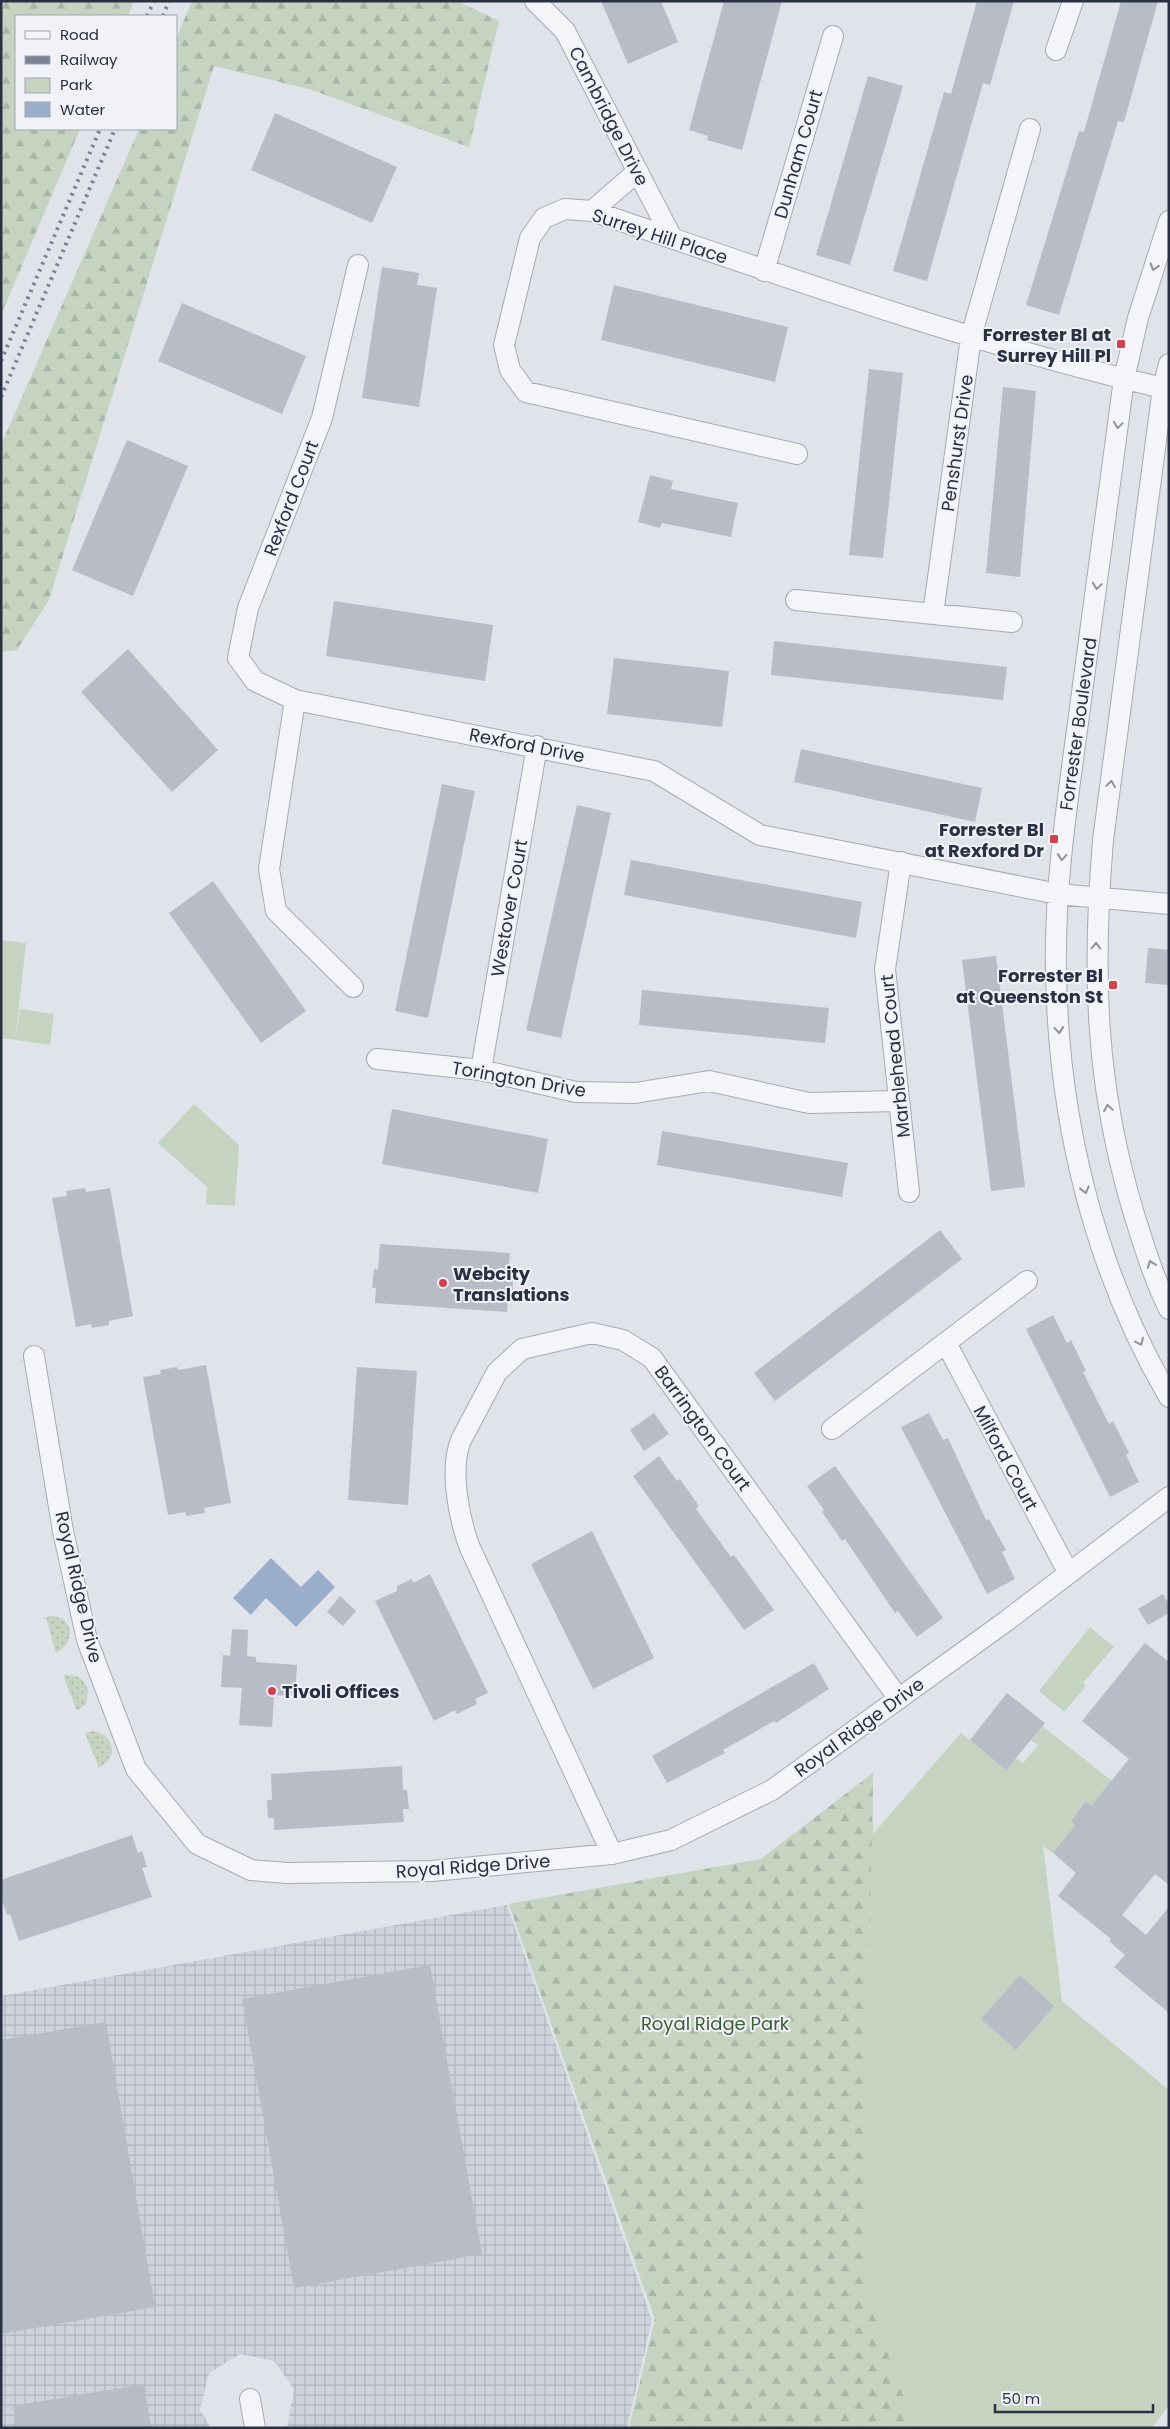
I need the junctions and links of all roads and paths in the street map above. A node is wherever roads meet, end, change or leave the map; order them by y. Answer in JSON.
{"nodes":[{"id":1,"x":535,"y":1,"type":"edge"},
{"id":2,"x":1073,"y":1,"type":"edge"},
{"id":3,"x":833,"y":36,"type":"dead end"},
{"id":4,"x":1056,"y":50,"type":"dead end"},
{"id":5,"x":1030,"y":129,"type":"dead end"},
{"id":6,"x":638,"y":171,"type":"junction"},
{"id":7,"x":592,"y":211,"type":"junction"},
{"id":8,"x":1169,"y":220,"type":"edge"},
{"id":9,"x":672,"y":238,"type":"junction"},
{"id":10,"x":358,"y":265,"type":"dead end"},
{"id":11,"x":764,"y":271,"type":"junction"},
{"id":12,"x":971,"y":337,"type":"junction"},
{"id":13,"x":1169,"y":364,"type":"edge"},
{"id":14,"x":1124,"y":379,"type":"junction"},
{"id":15,"x":1163,"y":388,"type":"junction"},
{"id":16,"x":797,"y":454,"type":"dead end"},
{"id":17,"x":796,"y":600,"type":"dead end"},
{"id":18,"x":933,"y":614,"type":"junction"},
{"id":19,"x":1012,"y":622,"type":"dead end"},
{"id":20,"x":295,"y":700,"type":"junction"},
{"id":21,"x":537,"y":746,"type":"junction"},
{"id":22,"x":901,"y":862,"type":"junction"},
{"id":23,"x":1058,"y":894,"type":"junction"},
{"id":24,"x":1098,"y":897,"type":"junction"},
{"id":25,"x":1169,"y":904,"type":"edge"},
{"id":26,"x":353,"y":987,"type":"dead end"},
{"id":27,"x":377,"y":1059,"type":"dead end"},
{"id":28,"x":481,"y":1070,"type":"junction"},
{"id":29,"x":898,"y":1101,"type":"junction"},
{"id":30,"x":909,"y":1192,"type":"dead end"},
{"id":31,"x":1026,"y":1281,"type":"dead end"},
{"id":32,"x":1169,"y":1310,"type":"edge"},
{"id":33,"x":946,"y":1343,"type":"junction"},
{"id":34,"x":34,"y":1356,"type":"dead end"},
{"id":35,"x":1169,"y":1397,"type":"edge"},
{"id":36,"x":832,"y":1429,"type":"dead end"},
{"id":37,"x":1169,"y":1497,"type":"edge"},
{"id":38,"x":1068,"y":1572,"type":"junction"},
{"id":39,"x":899,"y":1699,"type":"junction"},
{"id":40,"x":612,"y":1854,"type":"junction"},
{"id":41,"x":250,"y":2399,"type":"dead end"},
{"id":42,"x":255,"y":2428,"type":"edge"}],
"edges":[{"from":1,"to":6,"type":"street","name":"Cambridge Drive"},
{"from":2,"to":4,"type":"street"},
{"from":3,"to":11,"type":"street","name":"Dunham Court"},
{"from":5,"to":12,"type":"street","name":"Penshurst Drive"},
{"from":6,"to":7,"type":"street"},
{"from":6,"to":9,"type":"street","name":"Cambridge Drive"},
{"from":7,"to":9,"type":"street","name":"Surrey Hill Place"},
{"from":7,"to":16,"type":"street","name":"Surrey Hill Place"},
{"from":8,"to":14,"type":"street","name":"Forrester Boulevard","one_way":true},
{"from":9,"to":11,"type":"street","name":"Surrey Hill Place"},
{"from":10,"to":20,"type":"street","name":"Rexford Court"},
{"from":11,"to":12,"type":"street","name":"Surrey Hill Place"},
{"from":12,"to":14,"type":"street","name":"Surrey Hill Place"},
{"from":12,"to":18,"type":"street","name":"Penshurst Drive"},
{"from":13,"to":15,"type":"street"},
{"from":14,"to":15,"type":"street","name":"Surrey Hill Place"},
{"from":14,"to":23,"type":"street","name":"Forrester Boulevard","one_way":true},
{"from":24,"to":15,"type":"street","one_way":true},
{"from":17,"to":18,"type":"street"},
{"from":18,"to":19,"type":"street"},
{"from":20,"to":21,"type":"street","name":"Rexford Drive"},
{"from":20,"to":26,"type":"street"},
{"from":21,"to":22,"type":"street","name":"Rexford Drive"},
{"from":21,"to":28,"type":"street","name":"Westover Court"},
{"from":22,"to":23,"type":"street","name":"Rexford Drive"},
{"from":22,"to":29,"type":"street","name":"Marblehead Court"},
{"from":23,"to":24,"type":"street","name":"Rexford Drive"},
{"from":23,"to":35,"type":"street","name":"Forrester Boulevard","one_way":true},
{"from":24,"to":25,"type":"street","name":"Rexford Drive"},
{"from":32,"to":24,"type":"street","one_way":true},
{"from":27,"to":28,"type":"street","name":"Torington Drive"},
{"from":28,"to":29,"type":"street","name":"Torington Drive"},
{"from":29,"to":30,"type":"street","name":"Marblehead Court"},
{"from":31,"to":33,"type":"street"},
{"from":33,"to":36,"type":"street"},
{"from":33,"to":38,"type":"street","name":"Milford Court"},
{"from":34,"to":40,"type":"street","name":"Royal Ridge Drive"},
{"from":37,"to":38,"type":"street","name":"Royal Ridge Drive"},
{"from":38,"to":39,"type":"street","name":"Royal Ridge Drive"},
{"from":39,"to":40,"type":"street","name":"Royal Ridge Drive"},
{"from":39,"to":40,"type":"street","name":"Barrington Court"},
{"from":41,"to":42,"type":"street"}]}
